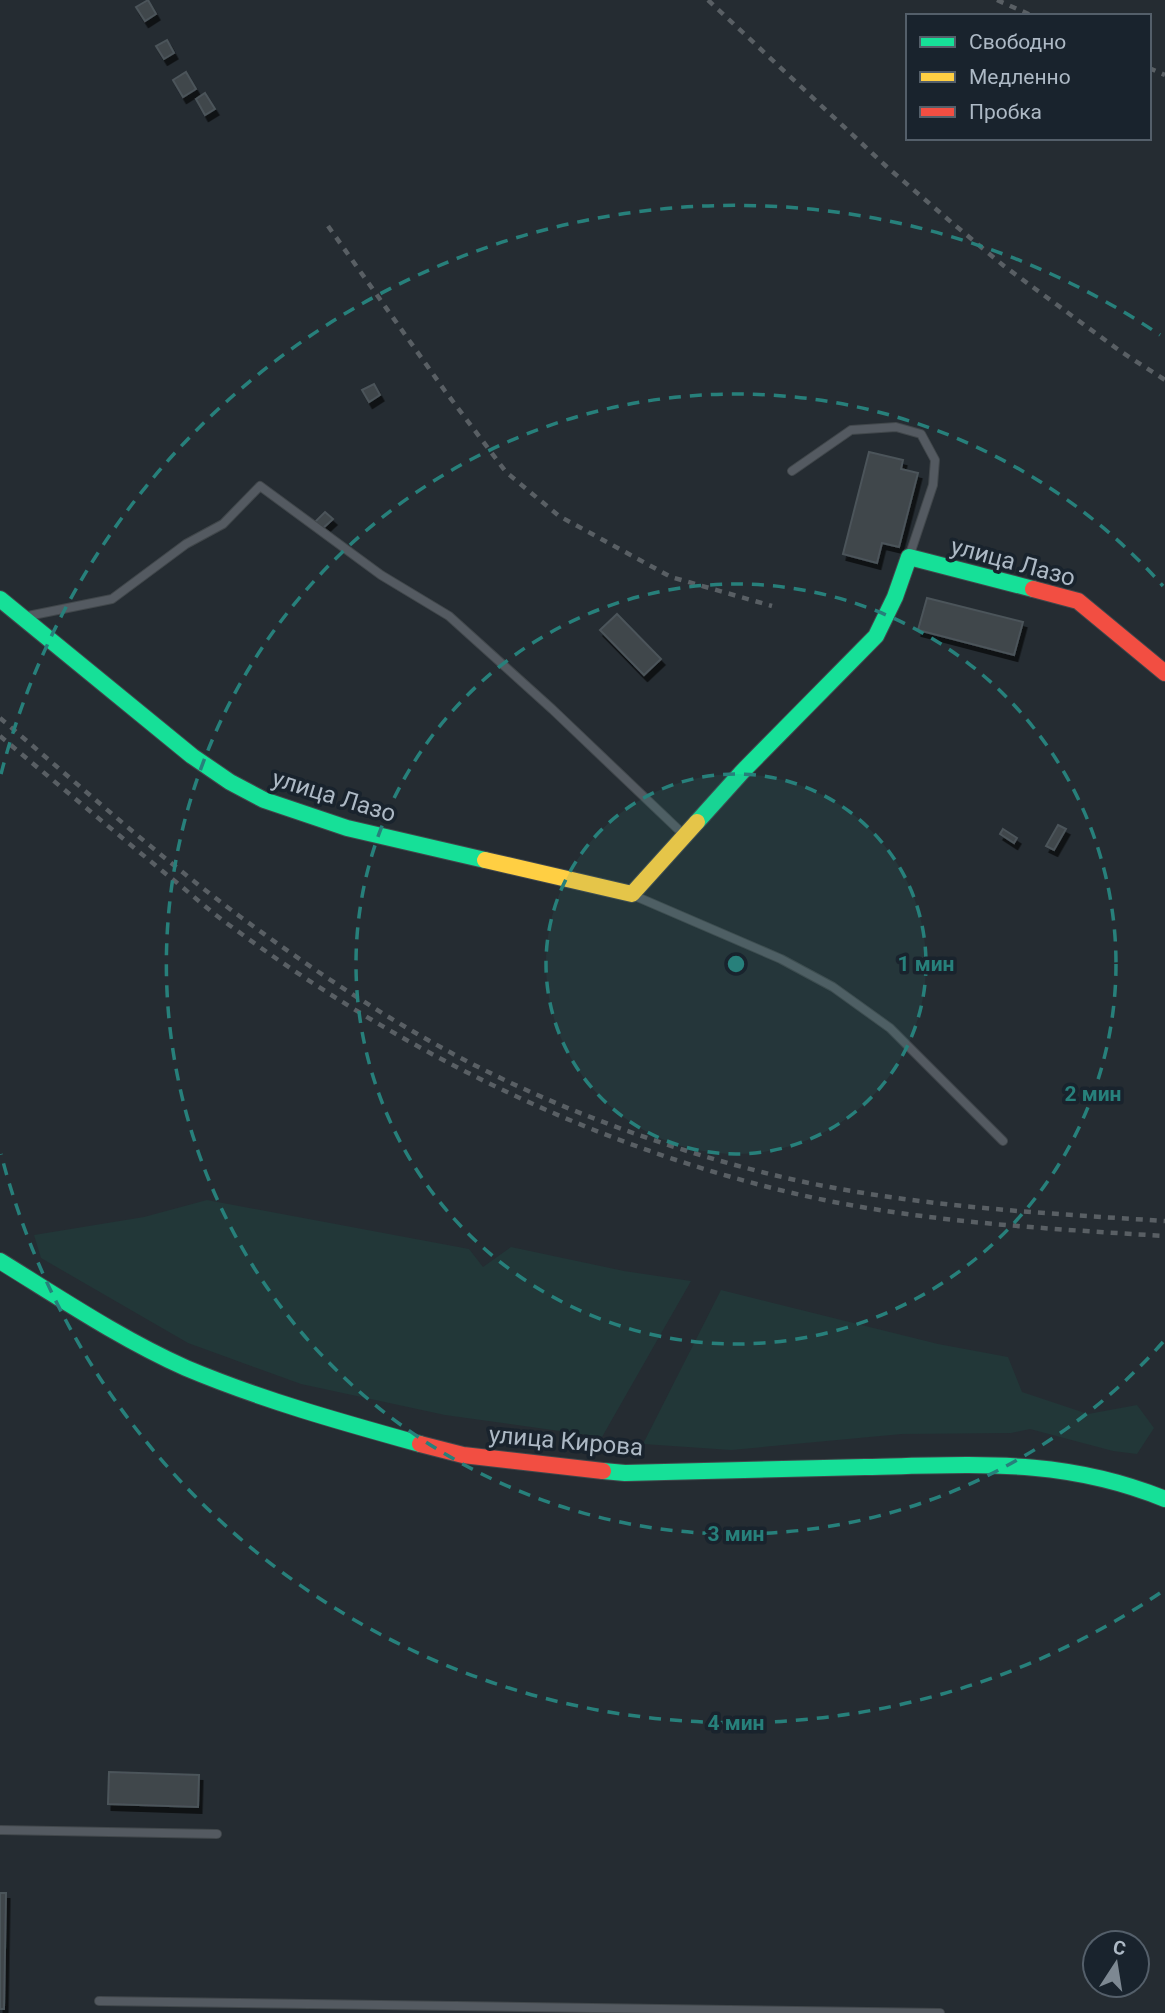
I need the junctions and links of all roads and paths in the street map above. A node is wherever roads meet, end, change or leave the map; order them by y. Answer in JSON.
{"nodes":[{"id":1,"x":792,"y":471,"type":"dead end"},
{"id":2,"x":909,"y":557,"type":"junction"},
{"id":3,"x":0,"y":599,"type":"edge"},
{"id":4,"x":22,"y":618,"type":"junction"},
{"id":5,"x":1165,"y":673,"type":"edge"},
{"id":6,"x":685,"y":836,"type":"junction"},
{"id":7,"x":632,"y":894,"type":"junction"},
{"id":8,"x":1003,"y":1141,"type":"dead end"},
{"id":9,"x":0,"y":1261,"type":"edge"},
{"id":10,"x":1165,"y":1499,"type":"edge"},
{"id":11,"x":0,"y":1830,"type":"edge"},
{"id":12,"x":216,"y":1834,"type":"dead end"},
{"id":13,"x":99,"y":2001,"type":"dead end"},
{"id":14,"x":940,"y":2013,"type":"edge"}],
"edges":[{"from":1,"to":2,"type":"lane"},
{"from":2,"to":5,"type":"street","name":"улица Лазо"},
{"from":2,"to":6,"type":"street"},
{"from":3,"to":4,"type":"street","name":"улица Лазо"},
{"from":4,"to":6,"type":"lane"},
{"from":4,"to":7,"type":"street","name":"улица Лазо"},
{"from":6,"to":7,"type":"street"},
{"from":7,"to":8,"type":"lane"},
{"from":9,"to":10,"type":"street","name":"улица Кирова"},
{"from":11,"to":12,"type":"lane"},
{"from":13,"to":14,"type":"lane"}]}
